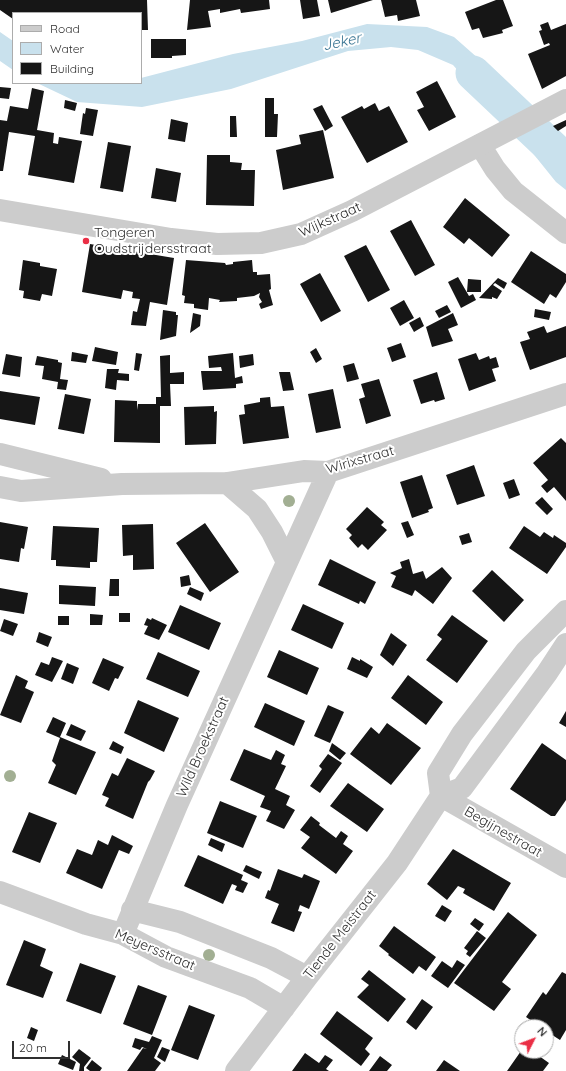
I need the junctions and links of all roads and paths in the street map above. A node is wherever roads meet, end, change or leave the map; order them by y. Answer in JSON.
{"nodes":[{"id":1,"x":566,"y":100,"type":"edge"},
{"id":2,"x":480,"y":145,"type":"junction"},
{"id":3,"x":0,"y":210,"type":"edge"},
{"id":4,"x":566,"y":233,"type":"edge"},
{"id":5,"x":566,"y":394,"type":"edge"},
{"id":6,"x":0,"y":454,"type":"edge"},
{"id":7,"x":328,"y":472,"type":"junction"},
{"id":8,"x":227,"y":483,"type":"junction"},
{"id":9,"x":122,"y":484,"type":"junction"},
{"id":10,"x":0,"y":487,"type":"edge"},
{"id":11,"x":286,"y":562,"type":"junction"},
{"id":12,"x":566,"y":611,"type":"edge"},
{"id":13,"x":566,"y":644,"type":"edge"},
{"id":14,"x":441,"y":796,"type":"junction"},
{"id":15,"x":566,"y":867,"type":"edge"},
{"id":16,"x":0,"y":892,"type":"edge"},
{"id":17,"x":132,"y":910,"type":"junction"},
{"id":18,"x":123,"y":934,"type":"junction"},
{"id":19,"x":307,"y":977,"type":"junction"},
{"id":20,"x":284,"y":1008,"type":"junction"},
{"id":21,"x":236,"y":1071,"type":"edge"}],
"edges":[{"from":1,"to":2,"type":"street","name":"Wijkstraat"},
{"from":2,"to":3,"type":"street","name":"Wijkstraat"},
{"from":2,"to":4,"type":"street"},
{"from":5,"to":7,"type":"street","name":"Wirixstraat"},
{"from":6,"to":9,"type":"street","name":"Wirixstraat"},
{"from":7,"to":8,"type":"street","name":"Wirixstraat"},
{"from":7,"to":11,"type":"street","name":"Wild Broekstraat"},
{"from":8,"to":9,"type":"street","name":"Wirixstraat"},
{"from":8,"to":11,"type":"street"},
{"from":9,"to":10,"type":"street","name":"Wirixstraat"},
{"from":11,"to":17,"type":"street","name":"Wild Broekstraat"},
{"from":12,"to":14,"type":"street"},
{"from":13,"to":14,"type":"street"},
{"from":14,"to":15,"type":"street","name":"Begijnestraat"},
{"from":14,"to":19,"type":"street","name":"Tiende Meistraat"},
{"from":16,"to":18,"type":"street","name":"Meyersstraat"},
{"from":17,"to":18,"type":"street","name":"Wild Broekstraat"},
{"from":17,"to":19,"type":"street","name":"Meyersstraat"},
{"from":18,"to":20,"type":"street","name":"Meyersstraat"},
{"from":19,"to":20,"type":"street","name":"Tiende Meistraat"},
{"from":20,"to":21,"type":"street","name":"Tiende Meistraat"}]}
